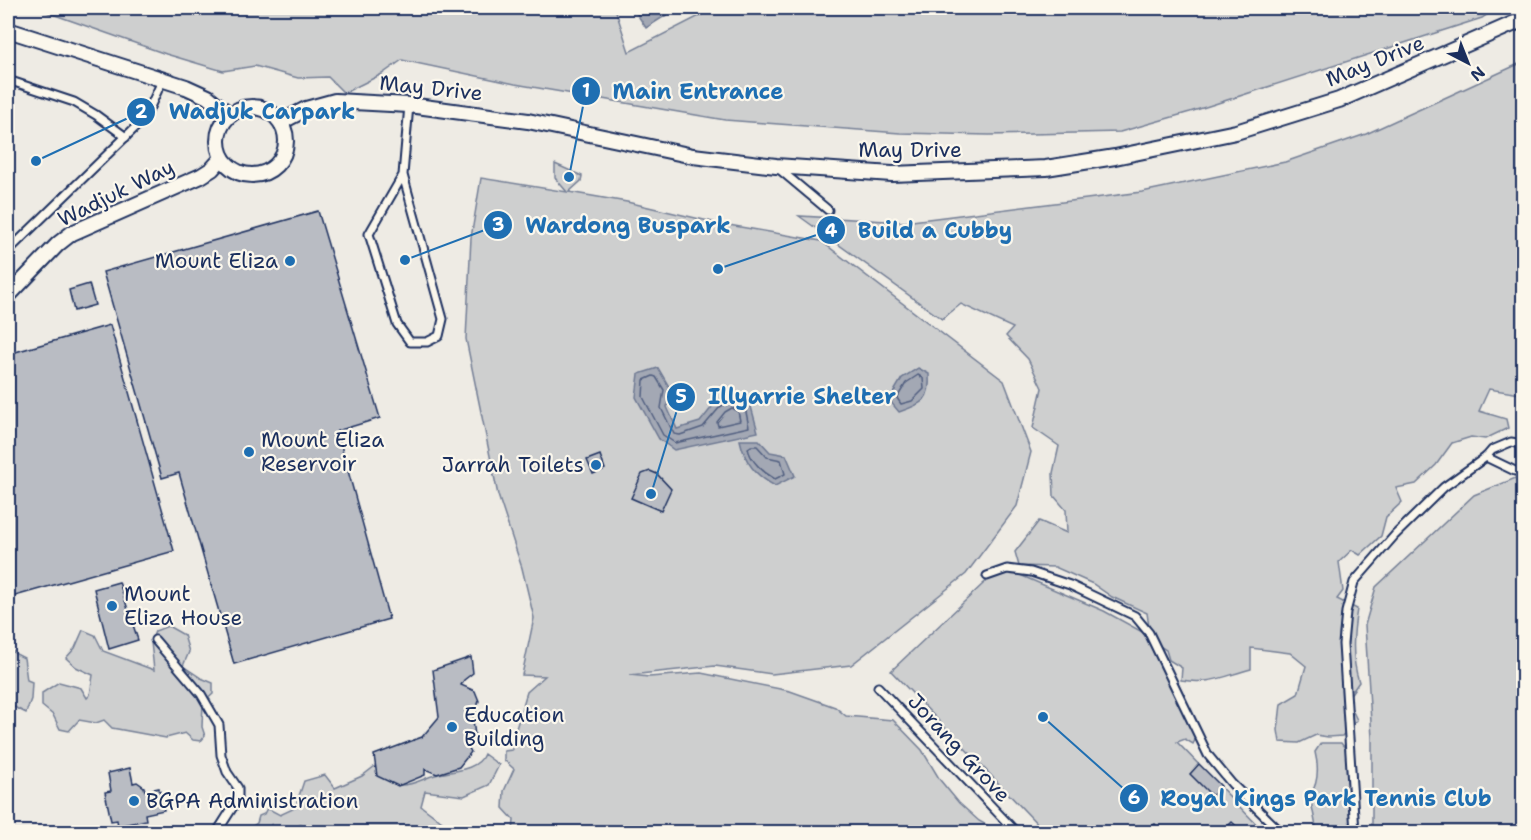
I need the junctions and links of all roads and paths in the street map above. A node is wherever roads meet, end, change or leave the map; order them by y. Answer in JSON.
{"nodes":[{"id":1,"x":1524,"y":19,"type":"edge"},
{"id":2,"x":8,"y":30,"type":"edge"},
{"id":3,"x":8,"y":80,"type":"edge"},
{"id":4,"x":162,"y":81,"type":"junction"},
{"id":5,"x":409,"y":105,"type":"junction"},
{"id":6,"x":230,"y":115,"type":"junction"},
{"id":7,"x":281,"y":122,"type":"junction"},
{"id":8,"x":126,"y":136,"type":"junction"},
{"id":9,"x":222,"y":158,"type":"junction"},
{"id":10,"x":776,"y":166,"type":"junction"},
{"id":11,"x":403,"y":175,"type":"junction"},
{"id":12,"x":828,"y":210,"type":"dead end"},
{"id":13,"x":8,"y":251,"type":"edge"},
{"id":14,"x":8,"y":296,"type":"edge"},
{"id":15,"x":1524,"y":444,"type":"edge"},
{"id":16,"x":1486,"y":457,"type":"junction"},
{"id":17,"x":1524,"y":471,"type":"edge"},
{"id":18,"x":987,"y":576,"type":"dead end"},
{"id":19,"x":155,"y":640,"type":"dead end"},
{"id":20,"x":878,"y":687,"type":"dead end"},
{"id":21,"x":217,"y":832,"type":"edge"},
{"id":22,"x":1016,"y":832,"type":"edge"},
{"id":23,"x":1281,"y":832,"type":"edge"},
{"id":24,"x":1355,"y":832,"type":"edge"}],
"edges":[{"from":1,"to":10,"type":"street","name":"May Drive"},
{"from":2,"to":4,"type":"street"},
{"from":3,"to":8,"type":"lane"},
{"from":4,"to":6,"type":"street"},
{"from":4,"to":8,"type":"lane"},
{"from":5,"to":7,"type":"street","name":"May Drive"},
{"from":5,"to":10,"type":"street","name":"May Drive"},
{"from":5,"to":11,"type":"lane"},
{"from":6,"to":7,"type":"street"},
{"from":6,"to":9,"type":"street"},
{"from":7,"to":9,"type":"street"},
{"from":8,"to":13,"type":"lane"},
{"from":9,"to":14,"type":"street","name":"Wadjuk Way"},
{"from":10,"to":12,"type":"lane"},
{"from":11,"to":11,"type":"lane"},
{"from":15,"to":16,"type":"lane"},
{"from":16,"to":17,"type":"lane"},
{"from":16,"to":24,"type":"lane"},
{"from":18,"to":23,"type":"lane"},
{"from":19,"to":21,"type":"lane"},
{"from":20,"to":22,"type":"lane","name":"Jorang Grove"}]}
